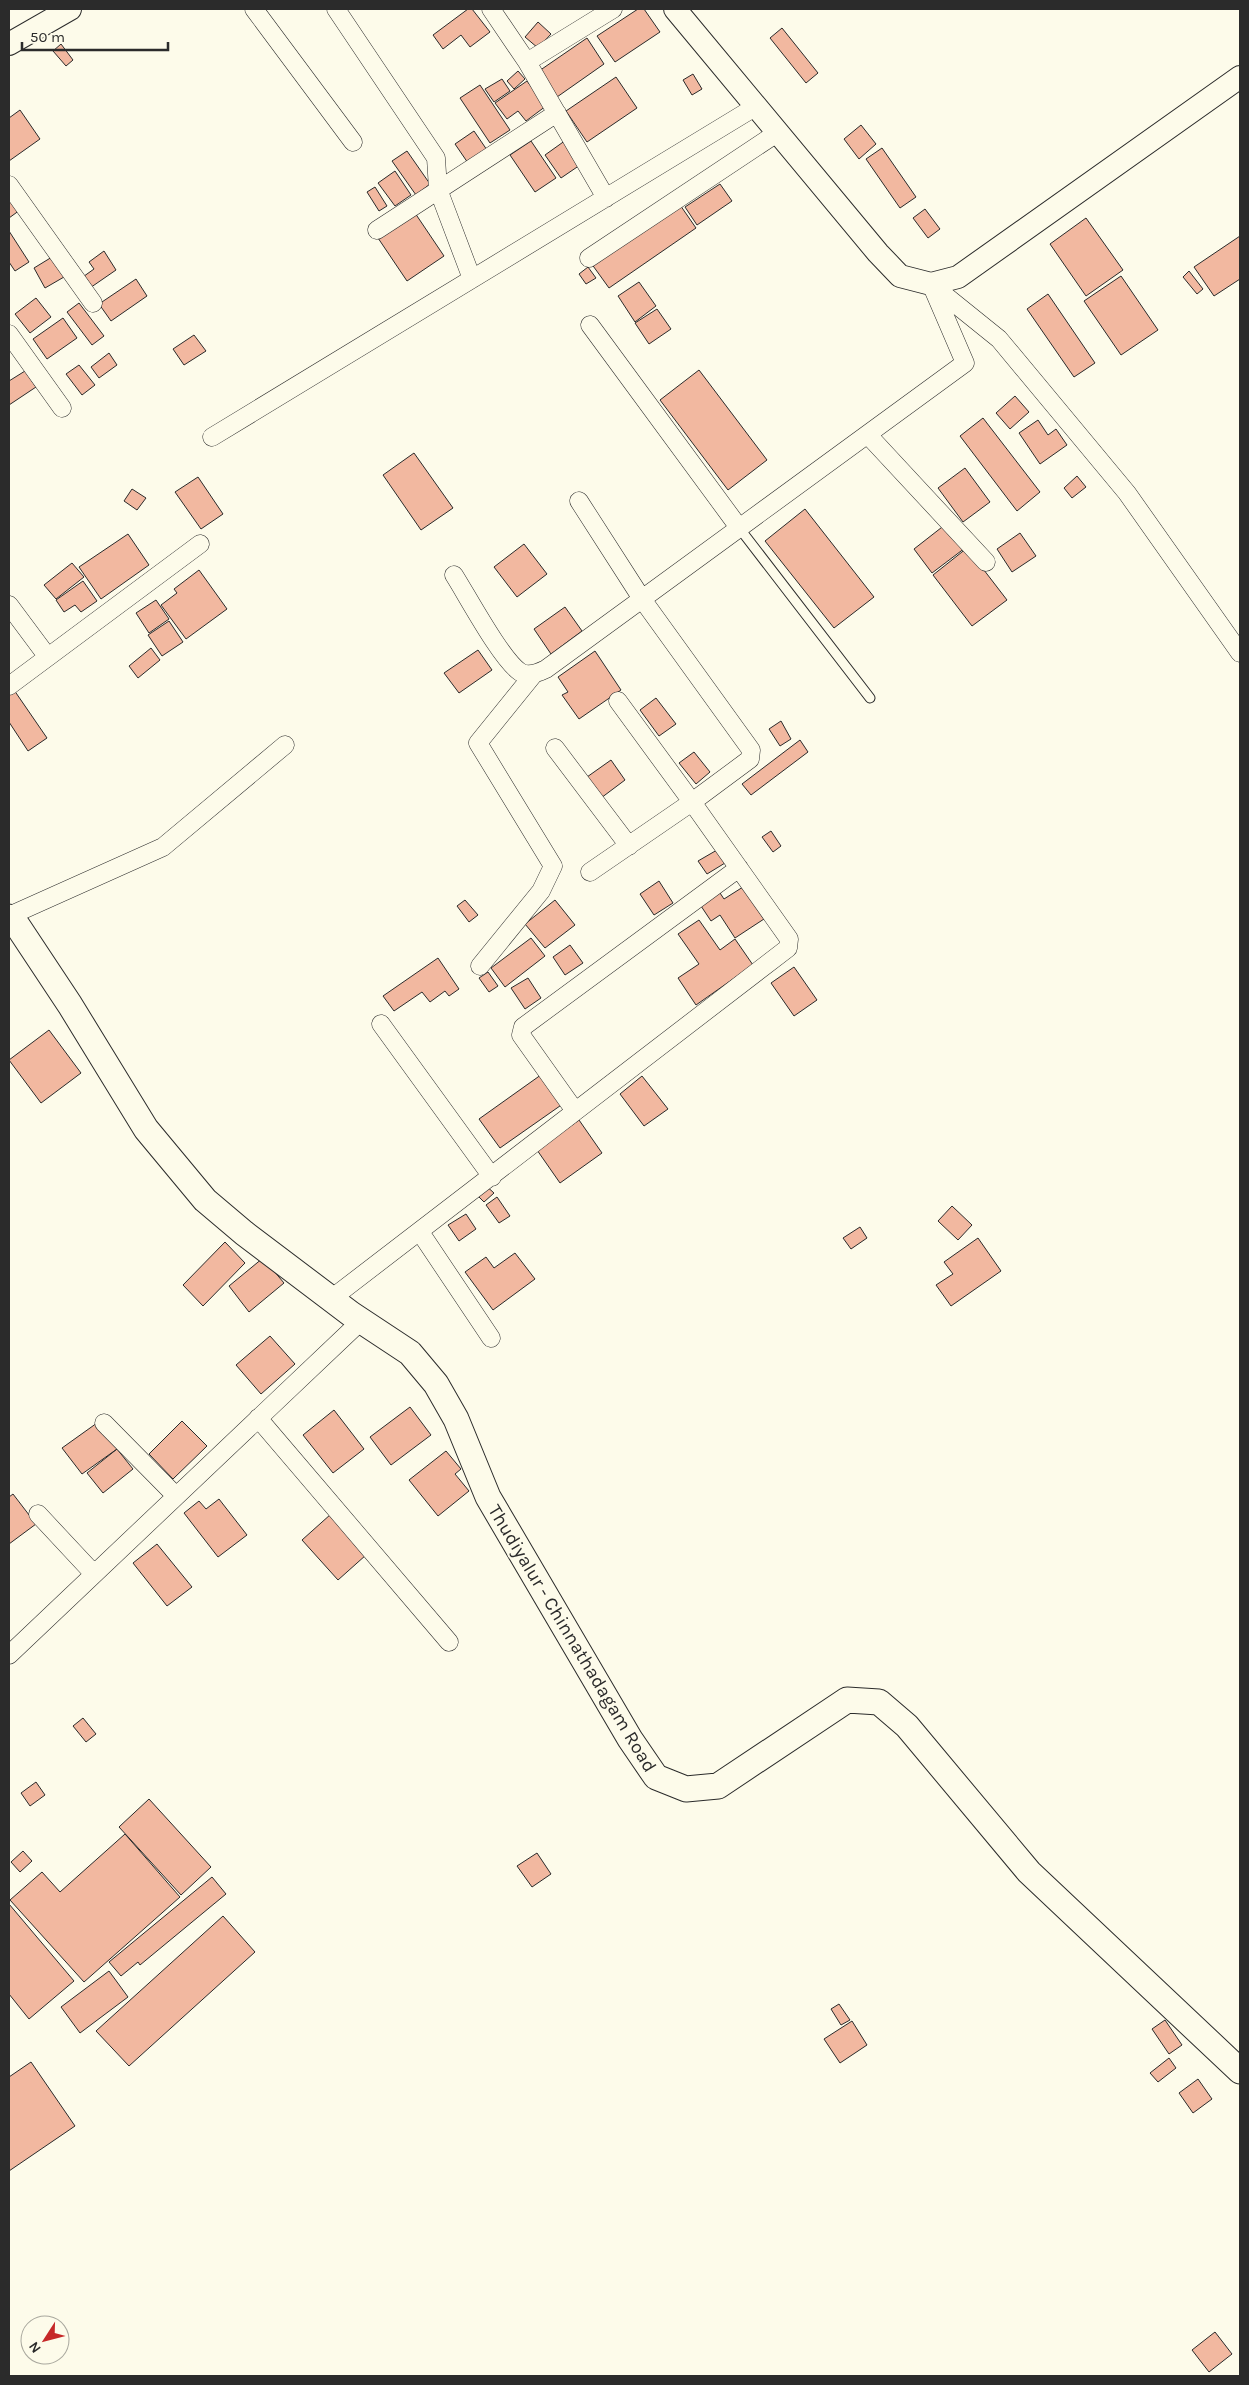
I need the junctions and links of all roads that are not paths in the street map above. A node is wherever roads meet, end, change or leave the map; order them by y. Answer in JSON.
{"nodes":[{"id":1,"x":70,"y":9,"type":"edge"},
{"id":2,"x":254,"y":9,"type":"edge"},
{"id":3,"x":336,"y":9,"type":"edge"},
{"id":4,"x":491,"y":9,"type":"edge"},
{"id":5,"x":613,"y":9,"type":"edge"},
{"id":6,"x":674,"y":9,"type":"edge"},
{"id":7,"x":9,"y":44,"type":"edge"},
{"id":8,"x":527,"y":62,"type":"junction"},
{"id":9,"x":1240,"y":77,"type":"edge"},
{"id":10,"x":755,"y":107,"type":"junction"},
{"id":11,"x":557,"y":113,"type":"junction"},
{"id":12,"x":777,"y":133,"type":"junction"},
{"id":13,"x":353,"y":142,"type":"dead end"},
{"id":14,"x":9,"y":185,"type":"edge"},
{"id":15,"x":438,"y":189,"type":"junction"},
{"id":16,"x":606,"y":198,"type":"junction"},
{"id":17,"x":376,"y":230,"type":"dead end"},
{"id":18,"x":589,"y":258,"type":"dead end"},
{"id":19,"x":472,"y":279,"type":"junction"},
{"id":20,"x":930,"y":284,"type":"junction"},
{"id":21,"x":93,"y":303,"type":"dead end"},
{"id":22,"x":590,"y":325,"type":"dead end"},
{"id":23,"x":9,"y":334,"type":"edge"},
{"id":24,"x":62,"y":408,"type":"dead end"},
{"id":25,"x":868,"y":435,"type":"junction"},
{"id":26,"x":212,"y":437,"type":"dead end"},
{"id":27,"x":578,"y":501,"type":"dead end"},
{"id":28,"x":740,"y":529,"type":"junction"},
{"id":29,"x":200,"y":544,"type":"dead end"},
{"id":30,"x":986,"y":562,"type":"dead end"},
{"id":31,"x":454,"y":575,"type":"dead end"},
{"id":32,"x":642,"y":599,"type":"junction"},
{"id":33,"x":9,"y":605,"type":"edge"},
{"id":34,"x":1240,"y":653,"type":"edge"},
{"id":35,"x":48,"y":656,"type":"junction"},
{"id":36,"x":533,"y":675,"type":"junction"},
{"id":37,"x":9,"y":686,"type":"edge"},
{"id":38,"x":870,"y":698,"type":"dead end"},
{"id":39,"x":618,"y":701,"type":"dead end"},
{"id":40,"x":285,"y":745,"type":"dead end"},
{"id":41,"x":555,"y":748,"type":"dead end"},
{"id":42,"x":692,"y":802,"type":"junction"},
{"id":43,"x":629,"y":846,"type":"junction"},
{"id":44,"x":739,"y":868,"type":"junction"},
{"id":45,"x":590,"y":872,"type":"dead end"},
{"id":46,"x":9,"y":916,"type":"edge"},
{"id":47,"x":480,"y":966,"type":"dead end"},
{"id":48,"x":381,"y":1024,"type":"dead end"},
{"id":49,"x":575,"y":1111,"type":"junction"},
{"id":50,"x":492,"y":1177,"type":"junction"},
{"id":51,"x":420,"y":1232,"type":"junction"},
{"id":52,"x":331,"y":1300,"type":"junction"},
{"id":53,"x":361,"y":1321,"type":"junction"},
{"id":54,"x":491,"y":1338,"type":"dead end"},
{"id":55,"x":258,"y":1418,"type":"junction"},
{"id":56,"x":104,"y":1423,"type":"dead end"},
{"id":57,"x":176,"y":1496,"type":"junction"},
{"id":58,"x":38,"y":1514,"type":"dead end"},
{"id":59,"x":94,"y":1574,"type":"junction"},
{"id":60,"x":449,"y":1642,"type":"dead end"},
{"id":61,"x":11,"y":1649,"type":"edge"},
{"id":62,"x":1240,"y":2071,"type":"edge"}],
"edges":[{"from":1,"to":7,"type":"street"},
{"from":2,"to":13,"type":"street"},
{"from":3,"to":15,"type":"street"},
{"from":4,"to":8,"type":"street"},
{"from":5,"to":8,"type":"street"},
{"from":6,"to":10,"type":"street"},
{"from":8,"to":11,"type":"street"},
{"from":9,"to":20,"type":"street"},
{"from":10,"to":12,"type":"street"},
{"from":10,"to":16,"type":"street"},
{"from":11,"to":15,"type":"street"},
{"from":11,"to":16,"type":"street"},
{"from":12,"to":18,"type":"street"},
{"from":12,"to":20,"type":"street"},
{"from":14,"to":21,"type":"street"},
{"from":15,"to":17,"type":"street"},
{"from":15,"to":19,"type":"street"},
{"from":16,"to":19,"type":"street"},
{"from":19,"to":26,"type":"street"},
{"from":20,"to":25,"type":"street"},
{"from":20,"to":34,"type":"street"},
{"from":22,"to":28,"type":"street"},
{"from":23,"to":24,"type":"street"},
{"from":25,"to":28,"type":"street"},
{"from":25,"to":30,"type":"street"},
{"from":27,"to":32,"type":"street"},
{"from":28,"to":32,"type":"street"},
{"from":28,"to":38,"type":"lane"},
{"from":29,"to":35,"type":"street"},
{"from":31,"to":36,"type":"street"},
{"from":32,"to":36,"type":"street"},
{"from":32,"to":42,"type":"street"},
{"from":33,"to":35,"type":"street"},
{"from":35,"to":37,"type":"street"},
{"from":36,"to":47,"type":"street"},
{"from":39,"to":42,"type":"street"},
{"from":40,"to":46,"type":"street"},
{"from":41,"to":43,"type":"street"},
{"from":42,"to":43,"type":"street"},
{"from":42,"to":44,"type":"street"},
{"from":43,"to":45,"type":"street"},
{"from":44,"to":49,"type":"street"},
{"from":44,"to":49,"type":"street"},
{"from":46,"to":52,"type":"main road","name":"Thudiyalur - Chinnathadagam Road"},
{"from":48,"to":50,"type":"street"},
{"from":49,"to":50,"type":"street"},
{"from":50,"to":51,"type":"street"},
{"from":51,"to":52,"type":"street"},
{"from":51,"to":54,"type":"street"},
{"from":52,"to":53,"type":"main road","name":"Thudiyalur - Chinnathadagam Road"},
{"from":53,"to":55,"type":"street"},
{"from":53,"to":62,"type":"main road","name":"Thudiyalur - Chinnathadagam Road"},
{"from":55,"to":57,"type":"street"},
{"from":55,"to":60,"type":"street"},
{"from":56,"to":57,"type":"street"},
{"from":57,"to":59,"type":"street"},
{"from":58,"to":59,"type":"street"},
{"from":59,"to":61,"type":"street"}]}
